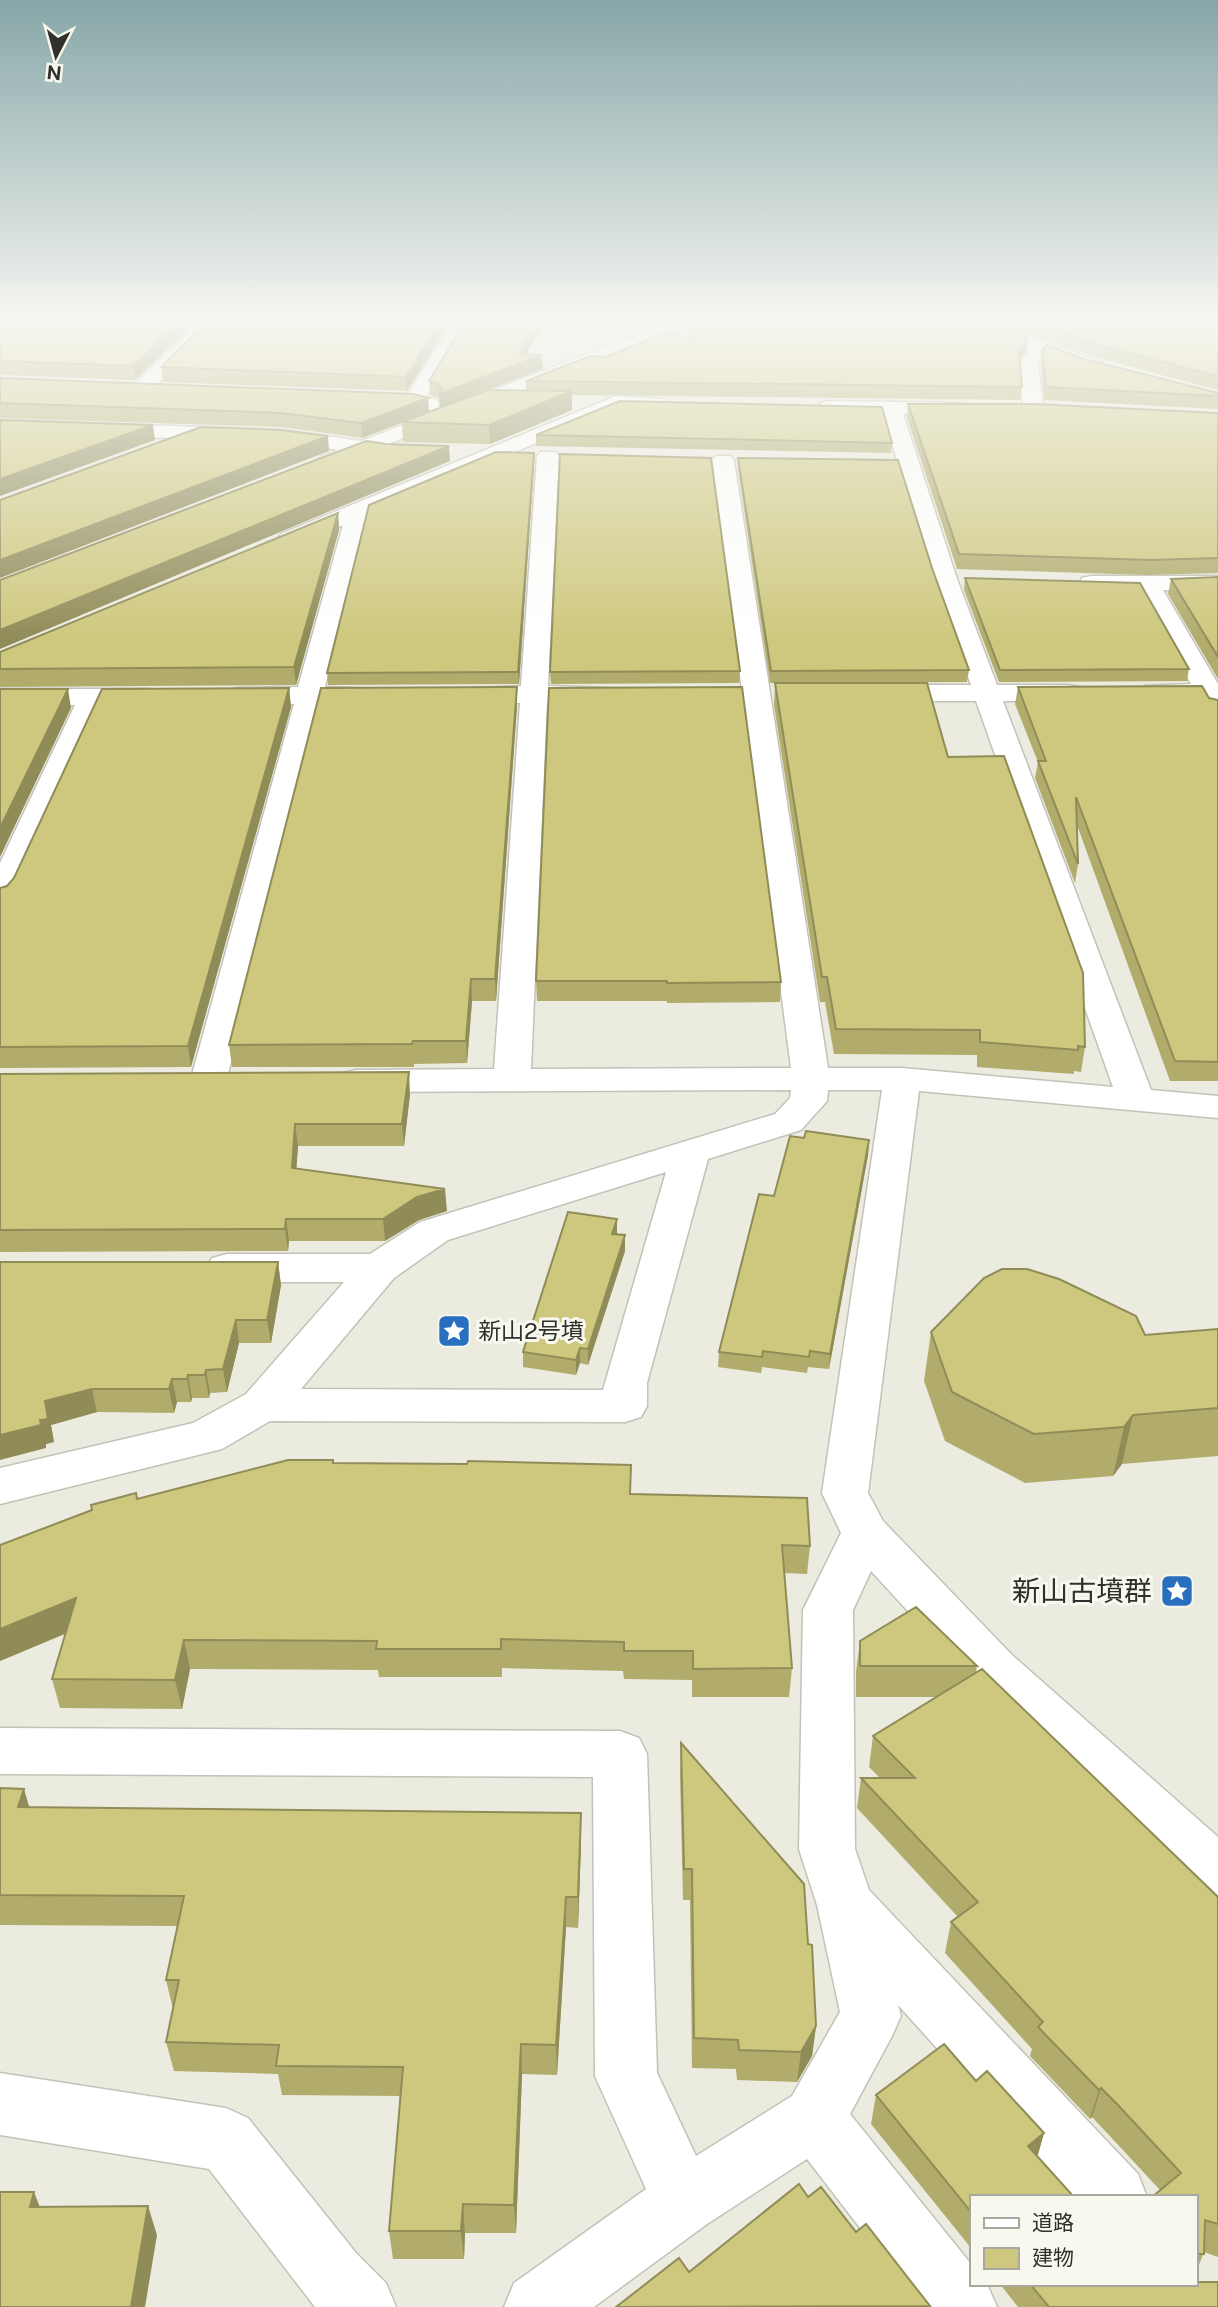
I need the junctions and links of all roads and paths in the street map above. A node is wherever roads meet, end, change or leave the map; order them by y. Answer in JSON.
{"nodes":[{"id":1,"x":0,"y":426,"type":"edge"},
{"id":2,"x":366,"y":426,"type":"edge"},
{"id":3,"x":418,"y":426,"type":"edge"},
{"id":4,"x":559,"y":426,"type":"edge"},
{"id":5,"x":892,"y":426,"type":"edge"},
{"id":6,"x":202,"y":432,"type":"junction"},
{"id":7,"x":329,"y":441,"type":"junction"},
{"id":8,"x":362,"y":447,"type":"junction"},
{"id":9,"x":412,"y":452,"type":"edge"},
{"id":10,"x":438,"y":452,"type":"edge"},
{"id":11,"x":152,"y":453,"type":"edge"},
{"id":12,"x":490,"y":454,"type":"junction"},
{"id":13,"x":285,"y":458,"type":"edge"},
{"id":14,"x":723,"y":460,"type":"dead end"},
{"id":15,"x":305,"y":470,"type":"edge"},
{"id":16,"x":358,"y":510,"type":"junction"},
{"id":17,"x":269,"y":548,"type":"edge"},
{"id":18,"x":1067,"y":582,"type":"edge"},
{"id":19,"x":1218,"y":583,"type":"edge"},
{"id":20,"x":1148,"y":585,"type":"junction"},
{"id":21,"x":1098,"y":692,"type":"edge"},
{"id":22,"x":1126,"y":692,"type":"edge"},
{"id":23,"x":852,"y":693,"type":"edge"},
{"id":24,"x":988,"y":693,"type":"junction"},
{"id":25,"x":533,"y":694,"type":"junction"},
{"id":26,"x":631,"y":694,"type":"edge"},
{"id":27,"x":310,"y":695,"type":"junction"},
{"id":28,"x":394,"y":695,"type":"edge"},
{"id":29,"x":436,"y":695,"type":"edge"},
{"id":30,"x":214,"y":696,"type":"edge"},
{"id":31,"x":0,"y":697,"type":"edge"},
{"id":32,"x":173,"y":697,"type":"edge"},
{"id":33,"x":1215,"y":697,"type":"edge"},
{"id":34,"x":92,"y":698,"type":"junction"},
{"id":35,"x":0,"y":897,"type":"edge"},
{"id":36,"x":512,"y":1079,"type":"junction"},
{"id":37,"x":902,"y":1079,"type":"junction"},
{"id":38,"x":811,"y":1080,"type":"junction"},
{"id":39,"x":318,"y":1081,"type":"edge"},
{"id":40,"x":208,"y":1082,"type":"edge"},
{"id":41,"x":1136,"y":1099,"type":"junction"},
{"id":42,"x":1218,"y":1107,"type":"edge"},
{"id":43,"x":691,"y":1152,"type":"junction"},
{"id":44,"x":190,"y":1268,"type":"edge"},
{"id":45,"x":379,"y":1268,"type":"junction"},
{"id":46,"x":262,"y":1405,"type":"junction"},
{"id":47,"x":0,"y":1486,"type":"edge"},
{"id":48,"x":865,"y":1533,"type":"junction"},
{"id":49,"x":0,"y":1751,"type":"edge"},
{"id":50,"x":1218,"y":1873,"type":"edge"},
{"id":51,"x":845,"y":1905,"type":"junction"},
{"id":52,"x":0,"y":2104,"type":"edge"},
{"id":53,"x":814,"y":2118,"type":"junction"},
{"id":54,"x":1113,"y":2195,"type":"edge"},
{"id":55,"x":684,"y":2201,"type":"junction"},
{"id":56,"x":362,"y":2307,"type":"edge"},
{"id":57,"x":538,"y":2307,"type":"edge"},
{"id":58,"x":963,"y":2307,"type":"edge"}],
"edges":[{"from":1,"to":6,"type":"main road"},
{"from":2,"to":7,"type":"main road"},
{"from":3,"to":8,"type":"main road"},
{"from":4,"to":12,"type":"main road"},
{"from":5,"to":24,"type":"main road"},
{"from":6,"to":7,"type":"main road"},
{"from":6,"to":11,"type":"main road"},
{"from":7,"to":8,"type":"main road"},
{"from":7,"to":13,"type":"main road"},
{"from":8,"to":9,"type":"main road"},
{"from":8,"to":15,"type":"main road"},
{"from":10,"to":12,"type":"main road"},
{"from":12,"to":16,"type":"main road"},
{"from":12,"to":25,"type":"main road"},
{"from":14,"to":38,"type":"main road"},
{"from":16,"to":17,"type":"main road"},
{"from":16,"to":27,"type":"main road"},
{"from":18,"to":20,"type":"main road"},
{"from":19,"to":20,"type":"main road"},
{"from":20,"to":33,"type":"main road"},
{"from":21,"to":24,"type":"main road"},
{"from":22,"to":33,"type":"main road"},
{"from":23,"to":24,"type":"main road"},
{"from":24,"to":41,"type":"main road"},
{"from":25,"to":26,"type":"main road"},
{"from":25,"to":29,"type":"main road"},
{"from":25,"to":36,"type":"main road"},
{"from":27,"to":28,"type":"main road"},
{"from":27,"to":30,"type":"main road"},
{"from":27,"to":40,"type":"main road"},
{"from":31,"to":34,"type":"main road"},
{"from":32,"to":34,"type":"main road"},
{"from":34,"to":35,"type":"main road"},
{"from":36,"to":38,"type":"main road"},
{"from":36,"to":39,"type":"main road"},
{"from":37,"to":38,"type":"main road"},
{"from":37,"to":41,"type":"main road"},
{"from":37,"to":48,"type":"main road"},
{"from":38,"to":43,"type":"main road"},
{"from":41,"to":42,"type":"main road"},
{"from":43,"to":45,"type":"main road"},
{"from":43,"to":46,"type":"main road"},
{"from":44,"to":45,"type":"main road"},
{"from":45,"to":46,"type":"main road"},
{"from":46,"to":47,"type":"main road"},
{"from":48,"to":50,"type":"main road"},
{"from":48,"to":51,"type":"main road"},
{"from":49,"to":55,"type":"main road"},
{"from":51,"to":53,"type":"main road"},
{"from":51,"to":54,"type":"main road"},
{"from":52,"to":56,"type":"main road"},
{"from":53,"to":55,"type":"main road"},
{"from":53,"to":58,"type":"main road"},
{"from":55,"to":57,"type":"main road"}]}
